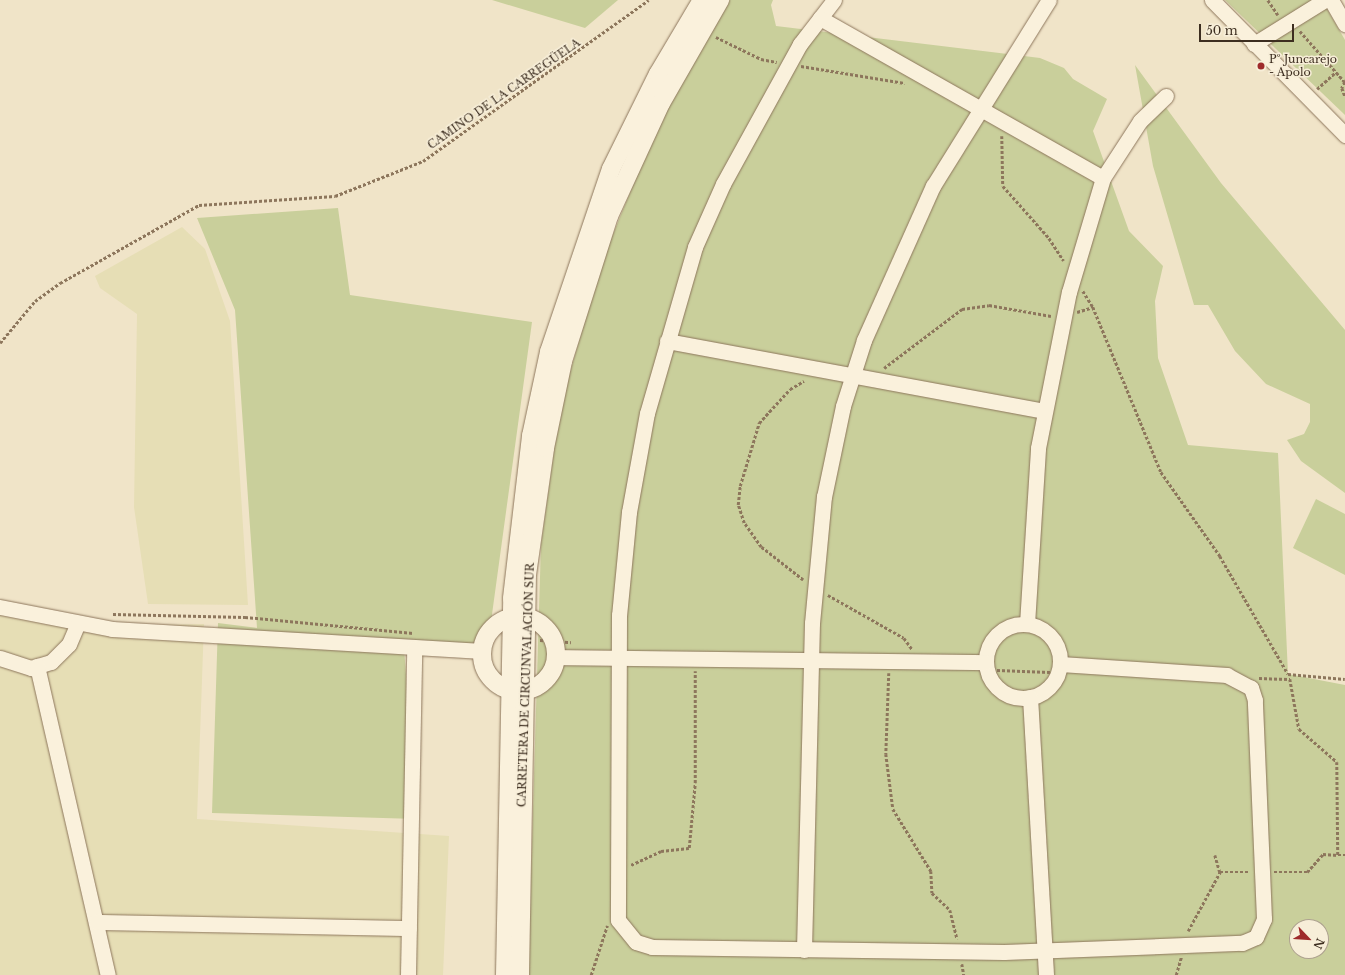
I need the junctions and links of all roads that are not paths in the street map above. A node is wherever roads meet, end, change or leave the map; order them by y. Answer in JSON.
{"nodes":[{"id":1,"x":702,"y":0,"type":"edge"},
{"id":2,"x":720,"y":0,"type":"edge"},
{"id":3,"x":834,"y":0,"type":"edge"},
{"id":4,"x":1049,"y":0,"type":"edge"},
{"id":5,"x":1212,"y":0,"type":"edge"},
{"id":6,"x":1325,"y":0,"type":"edge"},
{"id":7,"x":1331,"y":0,"type":"edge"},
{"id":8,"x":820,"y":18,"type":"junction"},
{"id":9,"x":1345,"y":24,"type":"edge"},
{"id":10,"x":1254,"y":44,"type":"junction"},
{"id":11,"x":1166,"y":96,"type":"dead end"},
{"id":12,"x":980,"y":108,"type":"junction"},
{"id":13,"x":1345,"y":135,"type":"edge"},
{"id":14,"x":1104,"y":178,"type":"junction"},
{"id":15,"x":667,"y":341,"type":"junction"},
{"id":16,"x":853,"y":375,"type":"junction"},
{"id":17,"x":1044,"y":411,"type":"junction"},
{"id":18,"x":0,"y":607,"type":"edge"},
{"id":19,"x":519,"y":618,"type":"junction"},
{"id":20,"x":78,"y":623,"type":"junction"},
{"id":21,"x":1027,"y":624,"type":"junction"},
{"id":22,"x":417,"y":641,"type":"junction"},
{"id":23,"x":482,"y":651,"type":"junction"},
{"id":24,"x":619,"y":656,"type":"junction"},
{"id":25,"x":556,"y":657,"type":"junction"},
{"id":26,"x":0,"y":658,"type":"edge"},
{"id":27,"x":812,"y":659,"type":"junction"},
{"id":28,"x":37,"y":666,"type":"junction"},
{"id":29,"x":987,"y":666,"type":"junction"},
{"id":30,"x":1059,"y":668,"type":"junction"},
{"id":31,"x":517,"y":690,"type":"junction"},
{"id":32,"x":1030,"y":697,"type":"junction"},
{"id":33,"x":96,"y":922,"type":"junction"},
{"id":34,"x":409,"y":928,"type":"junction"},
{"id":35,"x":804,"y":950,"type":"junction"},
{"id":36,"x":1044,"y":951,"type":"junction"},
{"id":37,"x":108,"y":975,"type":"edge"},
{"id":38,"x":408,"y":975,"type":"edge"},
{"id":39,"x":505,"y":975,"type":"edge"},
{"id":40,"x":520,"y":975,"type":"edge"},
{"id":41,"x":1046,"y":975,"type":"edge"}],
"edges":[{"from":1,"to":19,"type":"street","name":"CARRETERA DE CIRCUNVALACIÓN SUR"},
{"from":2,"to":19,"type":"street","name":"CARRETERA DE CIRCUNVALACIÓN SUR"},
{"from":3,"to":8,"type":"street"},
{"from":4,"to":12,"type":"street"},
{"from":5,"to":10,"type":"street"},
{"from":6,"to":10,"type":"street"},
{"from":7,"to":9,"type":"street"},
{"from":8,"to":12,"type":"street"},
{"from":8,"to":15,"type":"street"},
{"from":10,"to":13,"type":"street"},
{"from":11,"to":14,"type":"street"},
{"from":12,"to":14,"type":"street"},
{"from":12,"to":16,"type":"street"},
{"from":14,"to":17,"type":"street"},
{"from":15,"to":16,"type":"street"},
{"from":15,"to":24,"type":"street"},
{"from":16,"to":17,"type":"street"},
{"from":16,"to":27,"type":"street"},
{"from":17,"to":21,"type":"street"},
{"from":18,"to":20,"type":"street"},
{"from":19,"to":23,"type":"street"},
{"from":19,"to":25,"type":"street"},
{"from":19,"to":31,"type":"street","name":"CARRETERA DE CIRCUNVALACIÓN SUR"},
{"from":20,"to":22,"type":"street"},
{"from":20,"to":28,"type":"street"},
{"from":21,"to":29,"type":"street"},
{"from":21,"to":30,"type":"street"},
{"from":22,"to":23,"type":"street"},
{"from":22,"to":34,"type":"street"},
{"from":23,"to":31,"type":"street"},
{"from":24,"to":25,"type":"street"},
{"from":24,"to":27,"type":"street"},
{"from":24,"to":35,"type":"street"},
{"from":25,"to":31,"type":"street"},
{"from":26,"to":28,"type":"street"},
{"from":27,"to":29,"type":"street"},
{"from":27,"to":35,"type":"street"},
{"from":28,"to":33,"type":"street"},
{"from":29,"to":32,"type":"street"},
{"from":30,"to":32,"type":"street"},
{"from":30,"to":36,"type":"street"},
{"from":31,"to":39,"type":"street","name":"CARRETERA DE CIRCUNVALACIÓN SUR"},
{"from":31,"to":40,"type":"street","name":"CARRETERA DE CIRCUNVALACIÓN SUR"},
{"from":32,"to":36,"type":"street"},
{"from":33,"to":34,"type":"street"},
{"from":33,"to":37,"type":"street"},
{"from":34,"to":38,"type":"street"},
{"from":35,"to":36,"type":"street"},
{"from":36,"to":41,"type":"street"}]}
